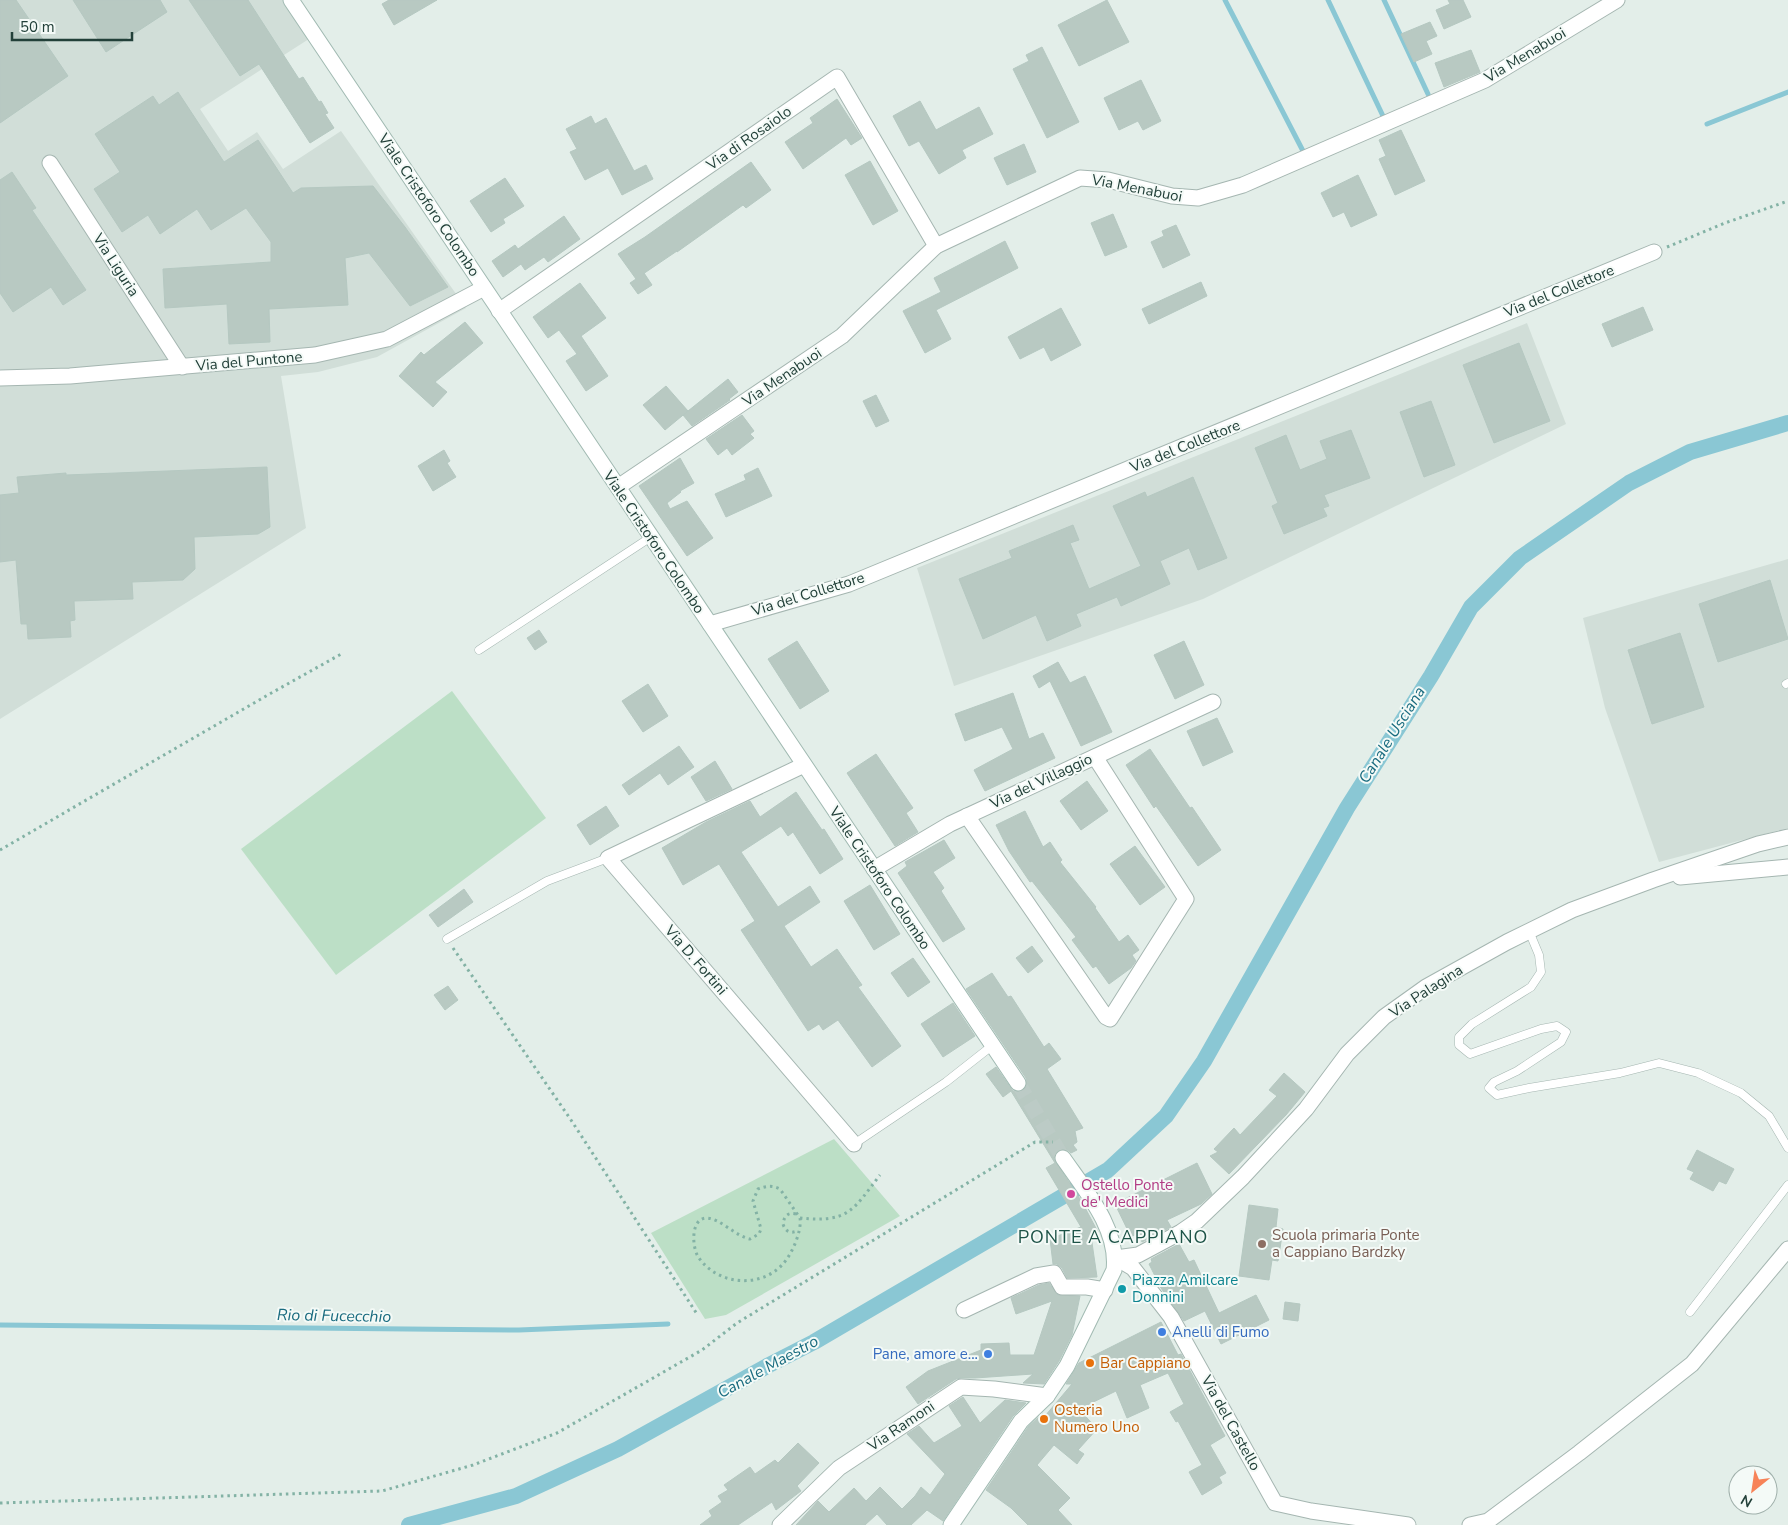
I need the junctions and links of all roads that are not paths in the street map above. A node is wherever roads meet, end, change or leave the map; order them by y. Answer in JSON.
{"nodes":[{"id":1,"x":291,"y":0,"type":"edge"},
{"id":2,"x":1617,"y":0,"type":"edge"},
{"id":3,"x":50,"y":163,"type":"dead end"},
{"id":4,"x":936,"y":246,"type":"junction"},
{"id":5,"x":1654,"y":252,"type":"road end"},
{"id":6,"x":484,"y":288,"type":"junction"},
{"id":7,"x":499,"y":311,"type":"junction"},
{"id":8,"x":182,"y":367,"type":"junction"},
{"id":9,"x":0,"y":378,"type":"edge"},
{"id":10,"x":618,"y":487,"type":"junction"},
{"id":11,"x":651,"y":537,"type":"junction"},
{"id":12,"x":710,"y":624,"type":"junction"},
{"id":13,"x":479,"y":650,"type":"dead end"},
{"id":14,"x":1213,"y":702,"type":"dead end"},
{"id":15,"x":1095,"y":757,"type":"junction"},
{"id":16,"x":804,"y":765,"type":"junction"},
{"id":17,"x":967,"y":816,"type":"junction"},
{"id":18,"x":1788,"y":838,"type":"edge"},
{"id":19,"x":608,"y":858,"type":"junction"},
{"id":20,"x":1788,"y":867,"type":"edge"},
{"id":21,"x":874,"y":869,"type":"junction"},
{"id":22,"x":1653,"y":880,"type":"junction"},
{"id":23,"x":1529,"y":931,"type":"junction"},
{"id":24,"x":447,"y":939,"type":"road end"},
{"id":25,"x":993,"y":1045,"type":"junction"},
{"id":26,"x":1018,"y":1083,"type":"tunnel mouth"},
{"id":27,"x":854,"y":1144,"type":"joint"},
{"id":28,"x":1788,"y":1148,"type":"edge"},
{"id":29,"x":1063,"y":1158,"type":"tunnel mouth"},
{"id":30,"x":1788,"y":1185,"type":"edge"},
{"id":31,"x":1788,"y":1249,"type":"edge"},
{"id":32,"x":1116,"y":1258,"type":"junction"},
{"id":33,"x":1105,"y":1290,"type":"junction"},
{"id":34,"x":964,"y":1310,"type":"dead end"},
{"id":35,"x":1690,"y":1312,"type":"dead end"},
{"id":36,"x":1046,"y":1396,"type":"junction"},
{"id":37,"x":780,"y":1525,"type":"edge"},
{"id":38,"x":952,"y":1525,"type":"edge"},
{"id":39,"x":1408,"y":1525,"type":"edge"},
{"id":40,"x":1470,"y":1525,"type":"edge"}],
"edges":[{"from":1,"to":6,"type":"street","name":"Viale Cristoforo Colombo"},
{"from":2,"to":4,"type":"street","name":"Via Menabuoi"},
{"from":3,"to":8,"type":"street","name":"Via Liguria"},
{"from":4,"to":7,"type":"street","name":"Via di Rosaiolo"},
{"from":4,"to":10,"type":"street","name":"Via Menabuoi"},
{"from":5,"to":12,"type":"street","name":"Via del Collettore"},
{"from":6,"to":7,"type":"street","name":"Viale Cristoforo Colombo"},
{"from":6,"to":8,"type":"street","name":"Via del Puntone"},
{"from":7,"to":10,"type":"street","name":"Viale Cristoforo Colombo"},
{"from":8,"to":9,"type":"street","name":"Via del Puntone"},
{"from":10,"to":11,"type":"street","name":"Viale Cristoforo Colombo"},
{"from":11,"to":12,"type":"street","name":"Viale Cristoforo Colombo"},
{"from":11,"to":13,"type":"lane"},
{"from":12,"to":16,"type":"street","name":"Viale Cristoforo Colombo"},
{"from":14,"to":15,"type":"street","name":"Via del Villaggio"},
{"from":15,"to":17,"type":"street","name":"Via del Villaggio"},
{"from":15,"to":17,"type":"street"},
{"from":16,"to":19,"type":"street"},
{"from":16,"to":21,"type":"street","name":"Viale Cristoforo Colombo"},
{"from":17,"to":21,"type":"street","name":"Via del Villaggio"},
{"from":18,"to":22,"type":"street","name":"Via Palagina"},
{"from":19,"to":24,"type":"lane"},
{"from":19,"to":27,"type":"street","name":"Via D. Fortini"},
{"from":20,"to":22,"type":"street"},
{"from":21,"to":25,"type":"street","name":"Viale Cristoforo Colombo"},
{"from":22,"to":23,"type":"street","name":"Via Palagina"},
{"from":23,"to":28,"type":"lane"},
{"from":23,"to":32,"type":"street","name":"Via Palagina"},
{"from":25,"to":26,"type":"street","name":"Viale Cristoforo Colombo"},
{"from":25,"to":27,"type":"lane","name":"Via D. Fortini"},
{"from":29,"to":32,"type":"street"},
{"from":30,"to":35,"type":"lane"},
{"from":31,"to":40,"type":"street"},
{"from":32,"to":33,"type":"street"},
{"from":32,"to":39,"type":"street","name":"Via del Castello"},
{"from":33,"to":34,"type":"street"},
{"from":33,"to":36,"type":"street"},
{"from":36,"to":37,"type":"street","name":"Via Ramoni"},
{"from":36,"to":38,"type":"street"}]}
